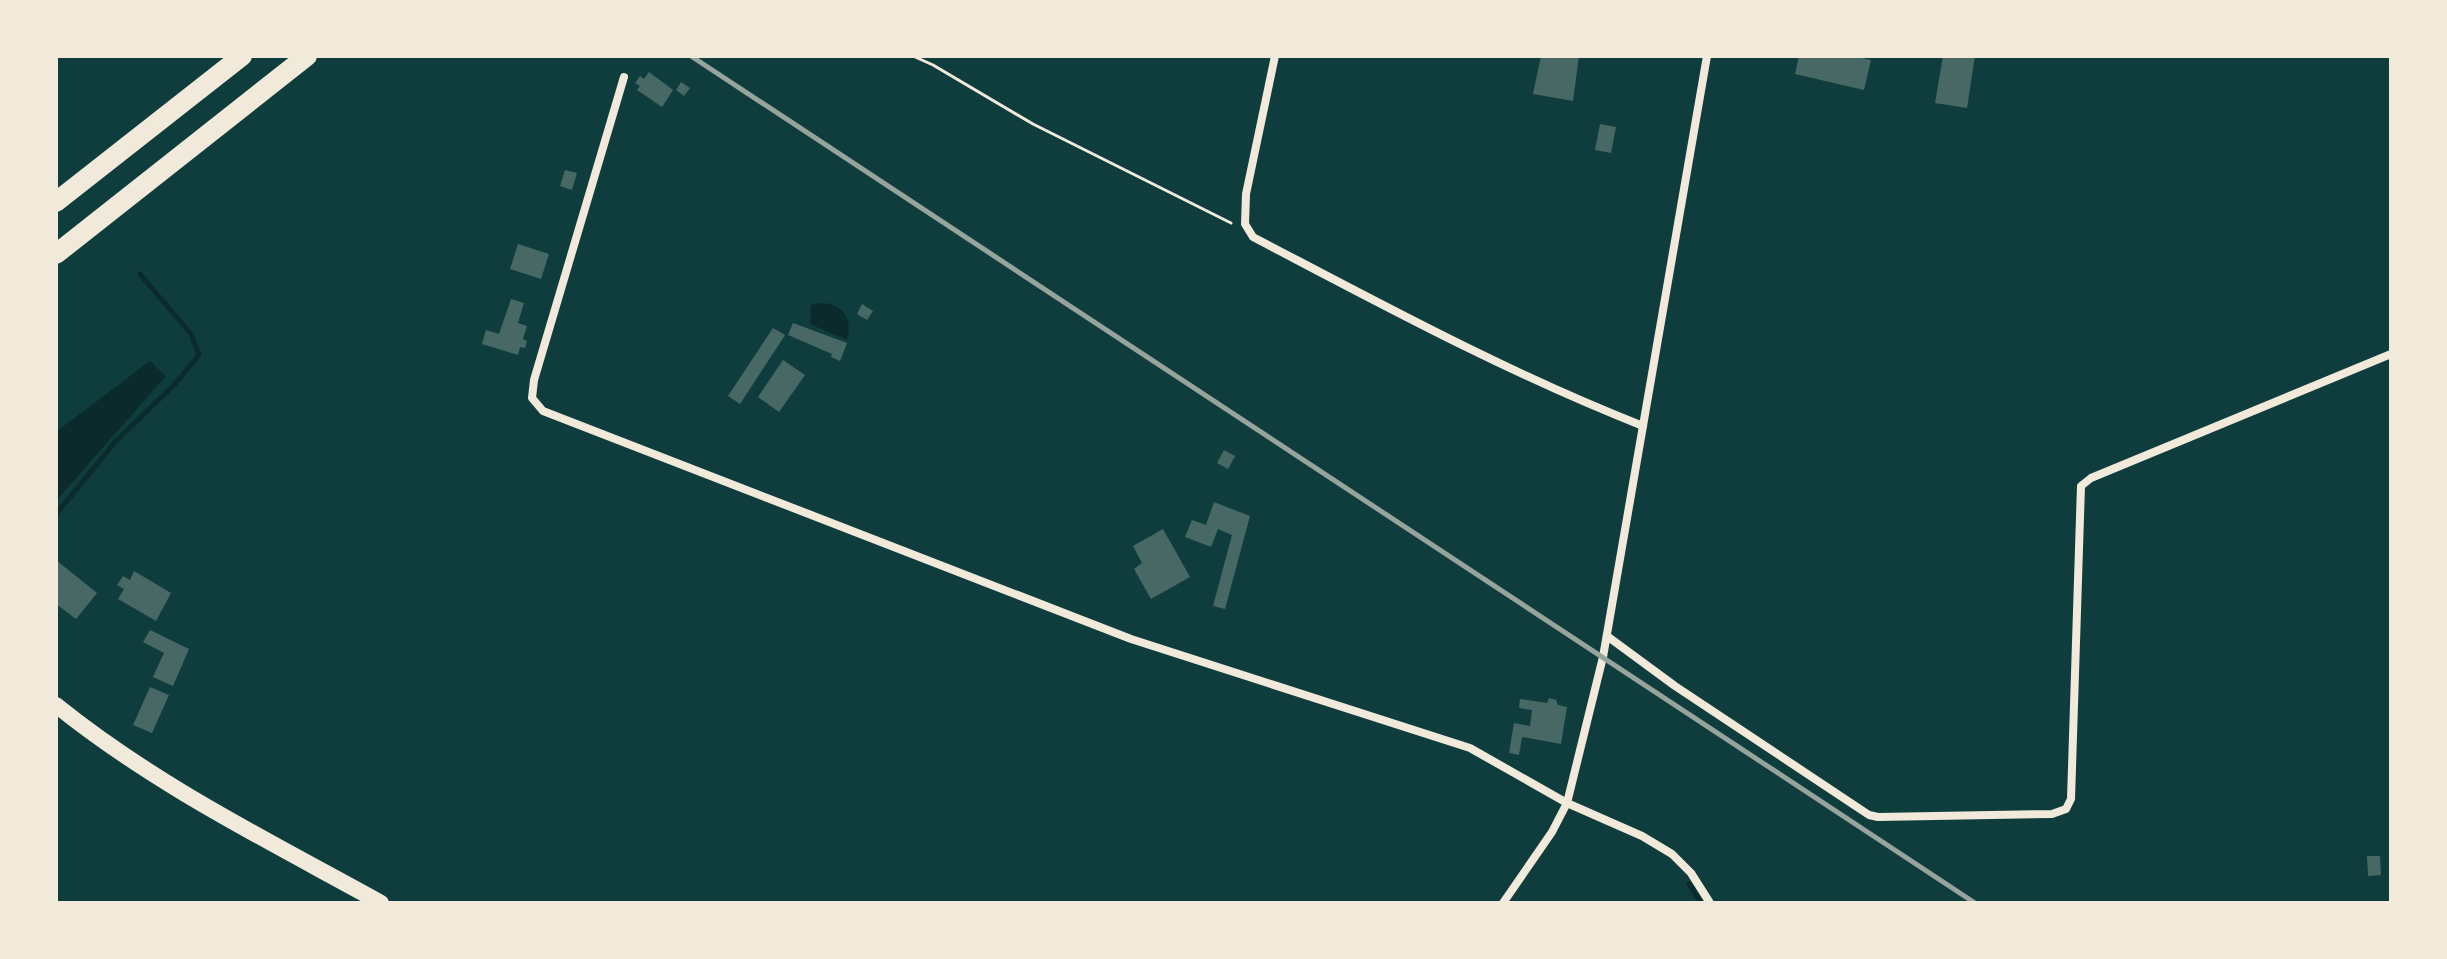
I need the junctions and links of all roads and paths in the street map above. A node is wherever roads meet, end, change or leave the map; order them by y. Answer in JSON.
{"nodes":[{"id":1,"x":242,"y":56,"type":"edge"},
{"id":2,"x":307,"y":56,"type":"edge"},
{"id":3,"x":913,"y":56,"type":"edge"},
{"id":4,"x":1275,"y":56,"type":"edge"},
{"id":5,"x":1707,"y":56,"type":"edge"},
{"id":6,"x":624,"y":77,"type":"dead end"},
{"id":7,"x":56,"y":202,"type":"edge"},
{"id":8,"x":1245,"y":224,"type":"junction"},
{"id":9,"x":56,"y":254,"type":"edge"},
{"id":10,"x":2391,"y":354,"type":"edge"},
{"id":11,"x":1643,"y":426,"type":"junction"},
{"id":12,"x":1607,"y":636,"type":"junction"},
{"id":13,"x":56,"y":705,"type":"edge"},
{"id":14,"x":1567,"y":803,"type":"junction"},
{"id":15,"x":381,"y":903,"type":"edge"},
{"id":16,"x":1503,"y":903,"type":"edge"},
{"id":17,"x":1710,"y":903,"type":"edge"}],
"edges":[{"from":1,"to":7,"type":"highway"},
{"from":2,"to":9,"type":"highway"},
{"from":3,"to":8,"type":"path"},
{"from":4,"to":8,"type":"street"},
{"from":5,"to":11,"type":"street"},
{"from":6,"to":14,"type":"street"},
{"from":8,"to":11,"type":"street"},
{"from":10,"to":12,"type":"street"},
{"from":11,"to":12,"type":"street"},
{"from":12,"to":14,"type":"street"},
{"from":13,"to":15,"type":"main road"},
{"from":14,"to":16,"type":"street"},
{"from":14,"to":17,"type":"street"}]}
